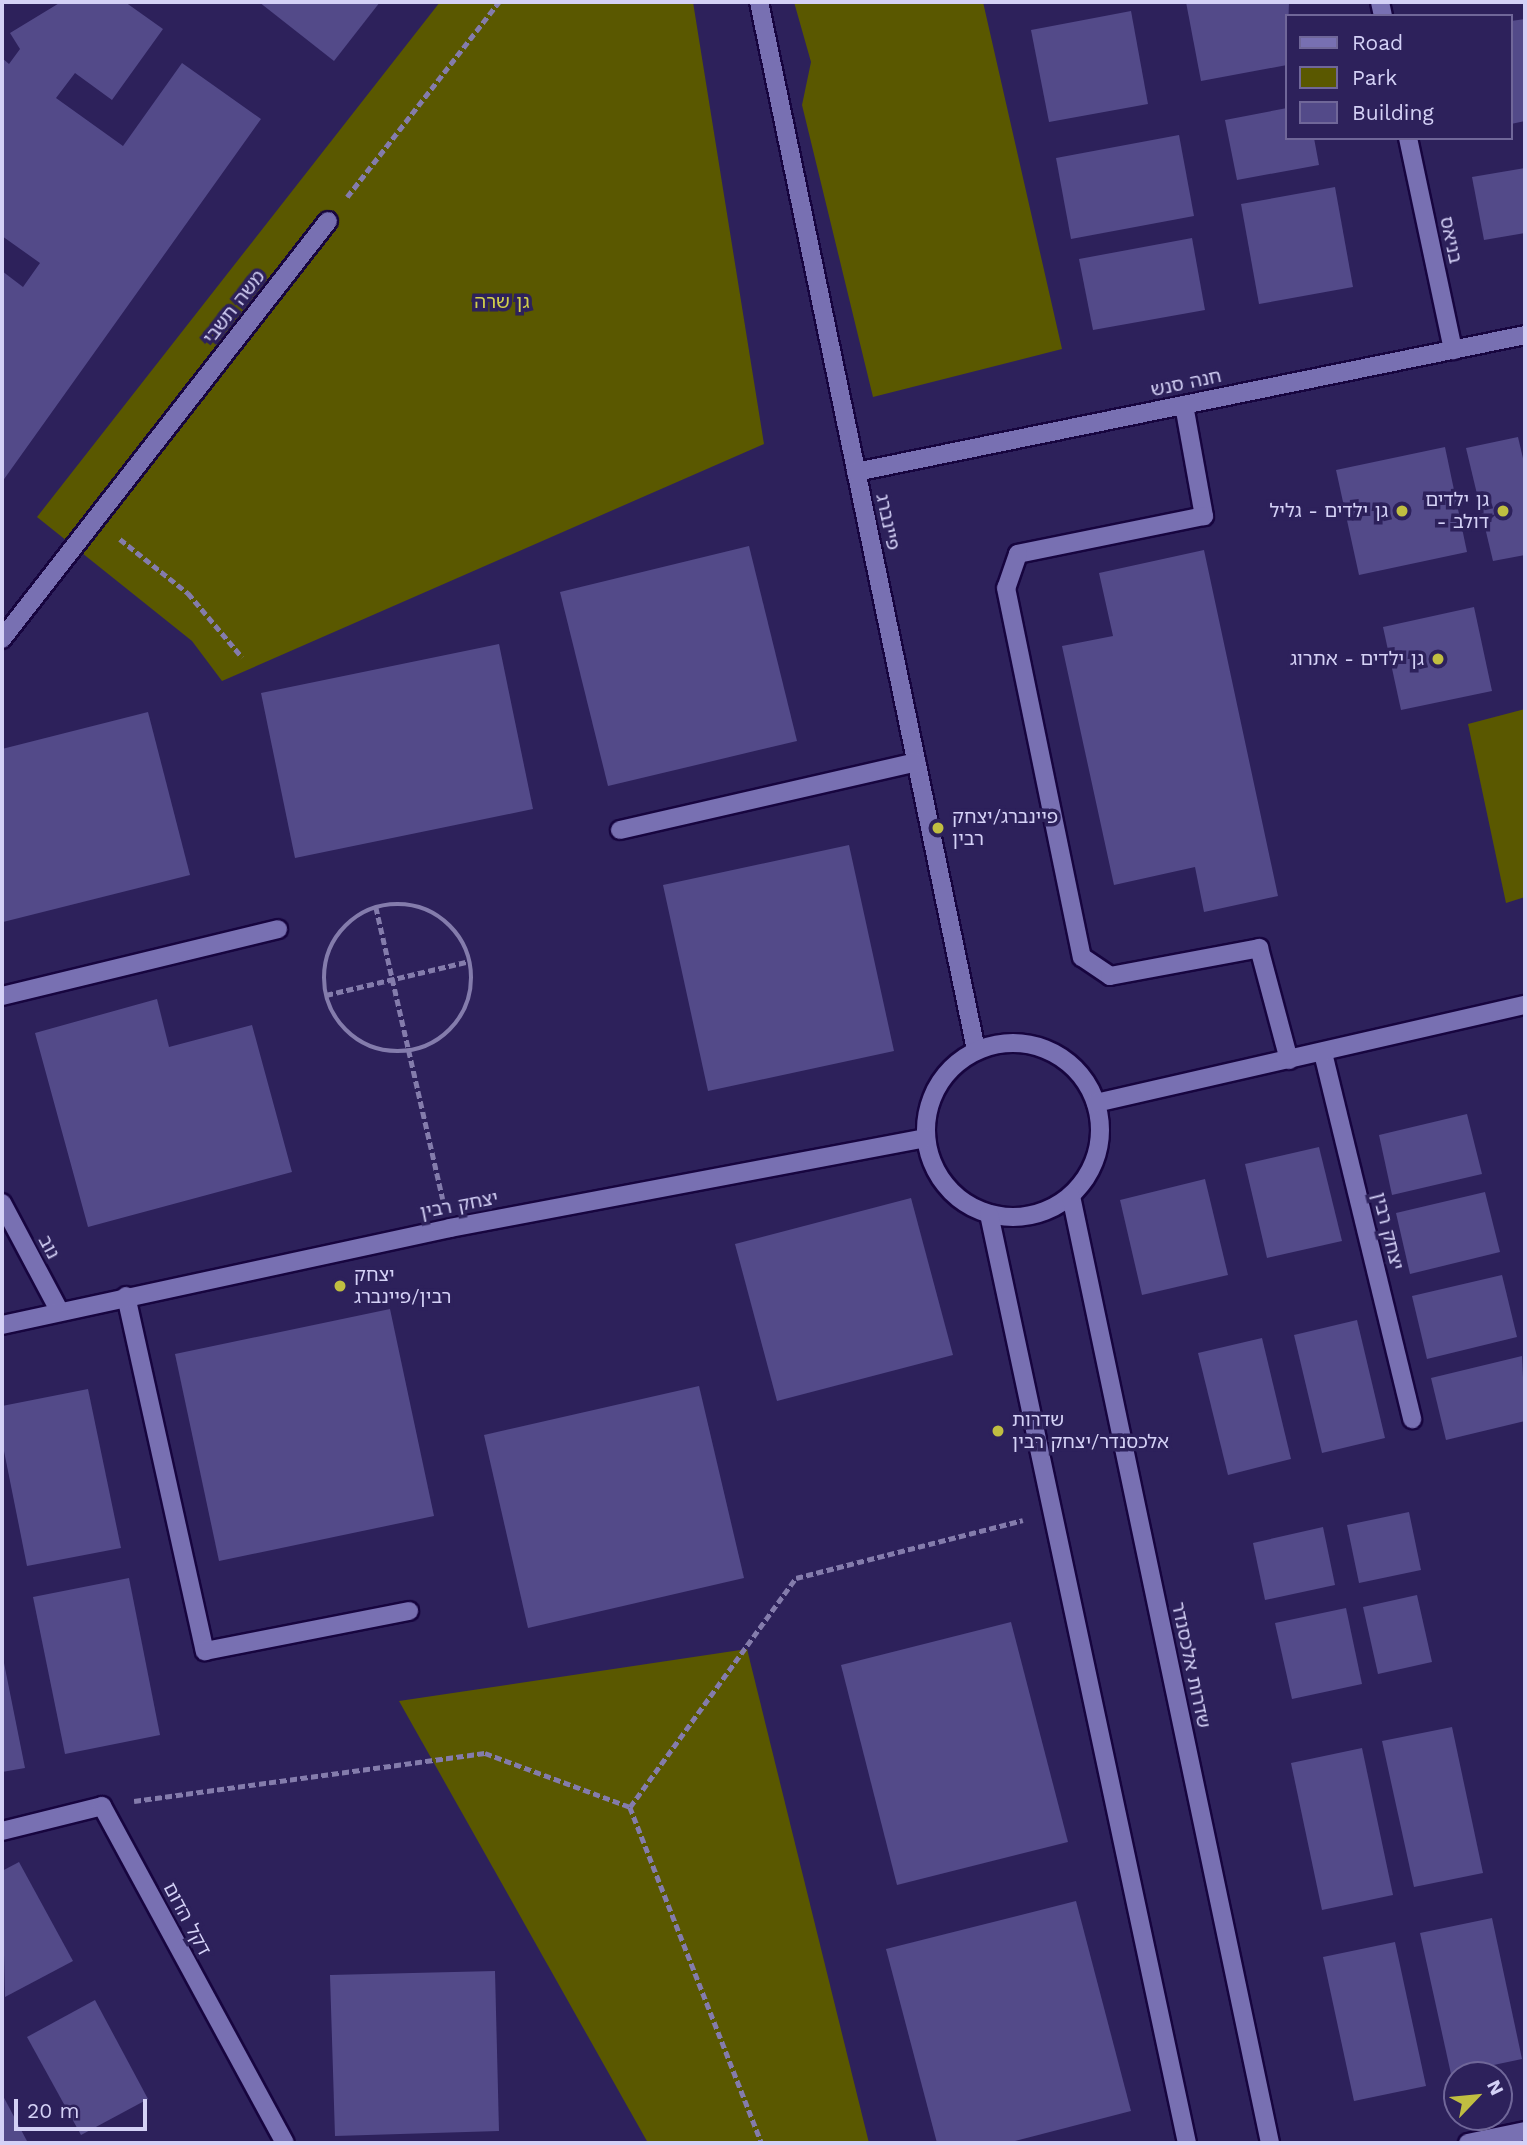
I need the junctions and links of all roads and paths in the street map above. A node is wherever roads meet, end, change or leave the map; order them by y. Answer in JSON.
{"nodes":[{"id":1,"x":499,"y":2,"type":"edge"},
{"id":2,"x":759,"y":2,"type":"edge"},
{"id":3,"x":1408,"y":140,"type":"edge"},
{"id":4,"x":328,"y":221,"type":"joint"},
{"id":5,"x":1525,"y":335,"type":"edge"},
{"id":6,"x":1453,"y":350,"type":"junction"},
{"id":7,"x":1184,"y":405,"type":"junction"},
{"id":8,"x":856,"y":472,"type":"junction"},
{"id":9,"x":95,"y":520,"type":"junction"},
{"id":10,"x":2,"y":639,"type":"edge"},
{"id":11,"x":242,"y":657,"type":"dead end"},
{"id":12,"x":916,"y":762,"type":"junction"},
{"id":13,"x":620,"y":830,"type":"dead end"},
{"id":14,"x":376,"y":907,"type":"junction"},
{"id":15,"x":278,"y":929,"type":"dead end"},
{"id":16,"x":470,"y":961,"type":"junction"},
{"id":17,"x":394,"y":980,"type":"junction"},
{"id":18,"x":326,"y":995,"type":"junction"},
{"id":19,"x":2,"y":996,"type":"edge"},
{"id":20,"x":1525,"y":1005,"type":"edge"},
{"id":21,"x":976,"y":1050,"type":"junction"},
{"id":22,"x":411,"y":1052,"type":"junction"},
{"id":23,"x":1324,"y":1052,"type":"junction"},
{"id":24,"x":1289,"y":1060,"type":"junction"},
{"id":25,"x":1096,"y":1103,"type":"junction"},
{"id":26,"x":926,"y":1138,"type":"junction"},
{"id":27,"x":1071,"y":1196,"type":"junction"},
{"id":28,"x":2,"y":1203,"type":"edge"},
{"id":29,"x":989,"y":1214,"type":"junction"},
{"id":30,"x":450,"y":1228,"type":"junction"},
{"id":31,"x":127,"y":1296,"type":"junction"},
{"id":32,"x":59,"y":1310,"type":"junction"},
{"id":33,"x":2,"y":1325,"type":"edge"},
{"id":34,"x":1412,"y":1419,"type":"dead end"},
{"id":35,"x":1052,"y":1513,"type":"junction"},
{"id":36,"x":409,"y":1611,"type":"dead end"},
{"id":37,"x":102,"y":1805,"type":"junction"},
{"id":38,"x":630,"y":1807,"type":"junction"},
{"id":39,"x":2,"y":1831,"type":"edge"},
{"id":40,"x":1525,"y":2131,"type":"edge"},
{"id":41,"x":285,"y":2143,"type":"edge"},
{"id":42,"x":762,"y":2143,"type":"edge"},
{"id":43,"x":1187,"y":2143,"type":"edge"},
{"id":44,"x":1270,"y":2143,"type":"edge"},
{"id":45,"x":1468,"y":2143,"type":"edge"}],
"edges":[{"from":1,"to":4,"type":"path"},
{"from":2,"to":8,"type":"street","name":"פיינברג"},
{"from":3,"to":6,"type":"street","name":"בניאס"},
{"from":4,"to":9,"type":"street","name":"משה תשבי"},
{"from":5,"to":6,"type":"street","name":"חנה סנש"},
{"from":6,"to":7,"type":"street","name":"חנה סנש"},
{"from":7,"to":8,"type":"street","name":"חנה סנש"},
{"from":7,"to":24,"type":"street"},
{"from":8,"to":12,"type":"street","name":"פיינברג"},
{"from":9,"to":10,"type":"street","name":"משה תשבי"},
{"from":9,"to":11,"type":"path"},
{"from":12,"to":13,"type":"street"},
{"from":12,"to":21,"type":"street","name":"פיינברג"},
{"from":14,"to":16,"type":"path"},
{"from":14,"to":17,"type":"path"},
{"from":14,"to":18,"type":"path"},
{"from":15,"to":19,"type":"street"},
{"from":16,"to":17,"type":"path"},
{"from":16,"to":22,"type":"path"},
{"from":17,"to":18,"type":"path"},
{"from":17,"to":22,"type":"path"},
{"from":18,"to":22,"type":"path"},
{"from":20,"to":23,"type":"street"},
{"from":21,"to":25,"type":"street"},
{"from":21,"to":26,"type":"street"},
{"from":22,"to":30,"type":"path"},
{"from":23,"to":24,"type":"street"},
{"from":23,"to":34,"type":"street","name":"יצחק רבין"},
{"from":24,"to":25,"type":"street"},
{"from":25,"to":27,"type":"street"},
{"from":26,"to":29,"type":"street"},
{"from":26,"to":30,"type":"street","name":"יצחק רבין"},
{"from":27,"to":29,"type":"street"},
{"from":27,"to":44,"type":"street","name":"שדרות אלכסנדר"},
{"from":28,"to":32,"type":"street","name":"נוב"},
{"from":29,"to":35,"type":"street"},
{"from":30,"to":31,"type":"street","name":"יצחק רבין"},
{"from":31,"to":32,"type":"street","name":"יצחק רבין"},
{"from":31,"to":36,"type":"street"},
{"from":32,"to":33,"type":"street","name":"יצחק רבין"},
{"from":35,"to":38,"type":"path"},
{"from":35,"to":43,"type":"street"},
{"from":37,"to":38,"type":"path"},
{"from":37,"to":39,"type":"street"},
{"from":37,"to":41,"type":"street","name":"דקל הדום"},
{"from":38,"to":42,"type":"path"},
{"from":40,"to":45,"type":"street"}]}
